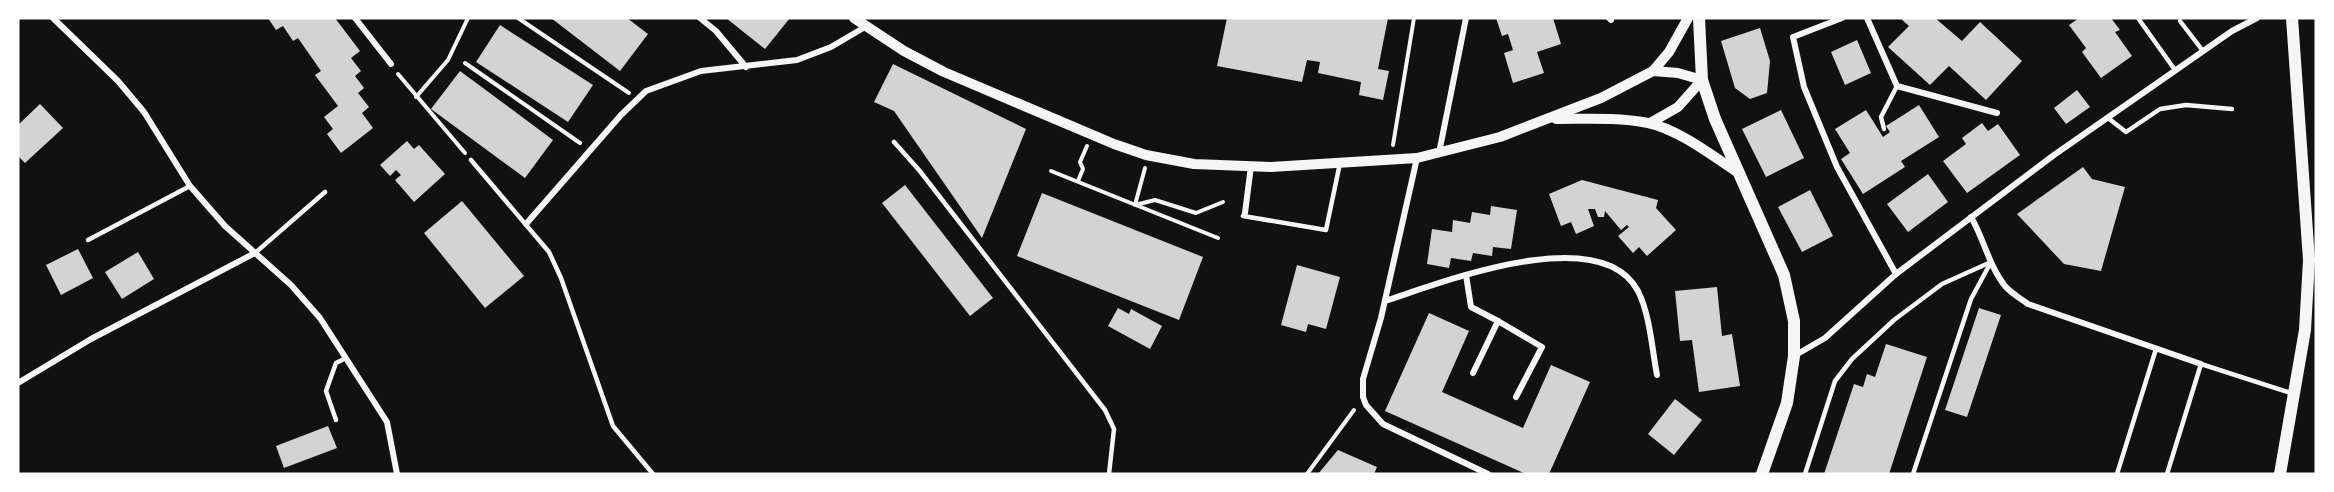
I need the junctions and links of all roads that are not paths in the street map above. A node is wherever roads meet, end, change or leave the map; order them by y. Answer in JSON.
{"nodes":[{"id":1,"x":53,"y":18,"type":"edge"},
{"id":2,"x":355,"y":18,"type":"edge"},
{"id":3,"x":699,"y":18,"type":"edge"},
{"id":4,"x":854,"y":18,"type":"edge"},
{"id":5,"x":1466,"y":18,"type":"edge"},
{"id":6,"x":1688,"y":18,"type":"edge"},
{"id":7,"x":1699,"y":18,"type":"edge"},
{"id":8,"x":1842,"y":18,"type":"edge"},
{"id":9,"x":1868,"y":18,"type":"edge"},
{"id":10,"x":2138,"y":18,"type":"edge"},
{"id":11,"x":2257,"y":18,"type":"edge"},
{"id":12,"x":2292,"y":18,"type":"edge"},
{"id":13,"x":2180,"y":21,"type":"dead end"},
{"id":14,"x":865,"y":27,"type":"junction"},
{"id":15,"x":2203,"y":51,"type":"junction"},
{"id":16,"x":391,"y":64,"type":"road end"},
{"id":17,"x":746,"y":67,"type":"junction"},
{"id":18,"x":2175,"y":70,"type":"junction"},
{"id":19,"x":1653,"y":71,"type":"junction"},
{"id":20,"x":1702,"y":80,"type":"junction"},
{"id":21,"x":1897,"y":86,"type":"junction"},
{"id":22,"x":2232,"y":110,"type":"dead end"},
{"id":23,"x":1997,"y":112,"type":"dead end"},
{"id":24,"x":2108,"y":118,"type":"junction"},
{"id":25,"x":1550,"y":119,"type":"junction"},
{"id":26,"x":1650,"y":123,"type":"junction"},
{"id":27,"x":1884,"y":129,"type":"dead end"},
{"id":28,"x":894,"y":142,"type":"dead end"},
{"id":29,"x":1439,"y":153,"type":"junction"},
{"id":30,"x":1417,"y":158,"type":"junction"},
{"id":31,"x":471,"y":160,"type":"road end"},
{"id":32,"x":1340,"y":163,"type":"junction"},
{"id":33,"x":1251,"y":166,"type":"junction"},
{"id":34,"x":1740,"y":174,"type":"junction"},
{"id":35,"x":190,"y":186,"type":"junction"},
{"id":36,"x":325,"y":192,"type":"dead end"},
{"id":37,"x":1245,"y":213,"type":"joint"},
{"id":38,"x":1971,"y":217,"type":"junction"},
{"id":39,"x":526,"y":224,"type":"junction"},
{"id":40,"x":88,"y":240,"type":"dead end"},
{"id":41,"x":255,"y":254,"type":"junction"},
{"id":42,"x":1991,"y":262,"type":"junction"},
{"id":43,"x":1896,"y":274,"type":"junction"},
{"id":44,"x":1466,"y":275,"type":"junction"},
{"id":45,"x":1385,"y":301,"type":"junction"},
{"id":46,"x":1498,"y":321,"type":"junction"},
{"id":47,"x":2156,"y":349,"type":"junction"},
{"id":48,"x":1794,"y":356,"type":"junction"},
{"id":49,"x":346,"y":358,"type":"junction"},
{"id":50,"x":2201,"y":364,"type":"junction"},
{"id":51,"x":1473,"y":374,"type":"dead end"},
{"id":52,"x":1657,"y":375,"type":"dead end"},
{"id":53,"x":18,"y":382,"type":"edge"},
{"id":54,"x":2296,"y":395,"type":"junction"},
{"id":55,"x":1516,"y":397,"type":"dead end"},
{"id":56,"x":336,"y":420,"type":"dead end"},
{"id":57,"x":396,"y":474,"type":"edge"},
{"id":58,"x":653,"y":474,"type":"edge"},
{"id":59,"x":1109,"y":474,"type":"edge"},
{"id":60,"x":1488,"y":474,"type":"edge"},
{"id":61,"x":1762,"y":474,"type":"edge"},
{"id":62,"x":1805,"y":474,"type":"edge"},
{"id":63,"x":1913,"y":474,"type":"edge"},
{"id":64,"x":2117,"y":474,"type":"edge"},
{"id":65,"x":2167,"y":474,"type":"edge"},
{"id":66,"x":2280,"y":474,"type":"edge"}],
"edges":[{"from":1,"to":35,"type":"street"},
{"from":2,"to":16,"type":"street"},
{"from":3,"to":17,"type":"street"},
{"from":4,"to":14,"type":"street"},
{"from":5,"to":29,"type":"street"},
{"from":6,"to":19,"type":"street"},
{"from":7,"to":20,"type":"main road"},
{"from":8,"to":43,"type":"street"},
{"from":9,"to":21,"type":"street"},
{"from":10,"to":18,"type":"lane"},
{"from":11,"to":15,"type":"street"},
{"from":12,"to":54,"type":"main road"},
{"from":13,"to":15,"type":"lane"},
{"from":14,"to":17,"type":"street"},
{"from":14,"to":33,"type":"street"},
{"from":15,"to":18,"type":"street"},
{"from":17,"to":39,"type":"street"},
{"from":18,"to":24,"type":"street"},
{"from":19,"to":20,"type":"street"},
{"from":19,"to":25,"type":"street"},
{"from":20,"to":26,"type":"street"},
{"from":20,"to":34,"type":"main road"},
{"from":21,"to":23,"type":"street"},
{"from":21,"to":27,"type":"lane"},
{"from":22,"to":24,"type":"lane"},
{"from":24,"to":38,"type":"street"},
{"from":25,"to":26,"type":"street"},
{"from":25,"to":29,"type":"street"},
{"from":26,"to":34,"type":"street"},
{"from":28,"to":59,"type":"lane"},
{"from":29,"to":30,"type":"street"},
{"from":30,"to":32,"type":"street"},
{"from":30,"to":45,"type":"street"},
{"from":31,"to":39,"type":"lane"},
{"from":32,"to":33,"type":"street"},
{"from":32,"to":37,"type":"lane"},
{"from":33,"to":37,"type":"street"},
{"from":34,"to":48,"type":"main road"},
{"from":35,"to":40,"type":"lane"},
{"from":35,"to":41,"type":"street"},
{"from":36,"to":41,"type":"lane"},
{"from":38,"to":42,"type":"street"},
{"from":38,"to":43,"type":"street"},
{"from":39,"to":58,"type":"lane"},
{"from":41,"to":49,"type":"street"},
{"from":41,"to":53,"type":"street"},
{"from":42,"to":47,"type":"street"},
{"from":42,"to":62,"type":"lane"},
{"from":42,"to":63,"type":"lane"},
{"from":43,"to":48,"type":"street"},
{"from":44,"to":45,"type":"street"},
{"from":44,"to":46,"type":"street"},
{"from":44,"to":52,"type":"street"},
{"from":45,"to":60,"type":"street"},
{"from":46,"to":51,"type":"street"},
{"from":46,"to":55,"type":"street"},
{"from":47,"to":50,"type":"street"},
{"from":47,"to":64,"type":"lane"},
{"from":48,"to":61,"type":"main road"},
{"from":49,"to":56,"type":"lane"},
{"from":49,"to":57,"type":"street"},
{"from":50,"to":54,"type":"lane"},
{"from":50,"to":65,"type":"lane"},
{"from":54,"to":66,"type":"main road"}]}
